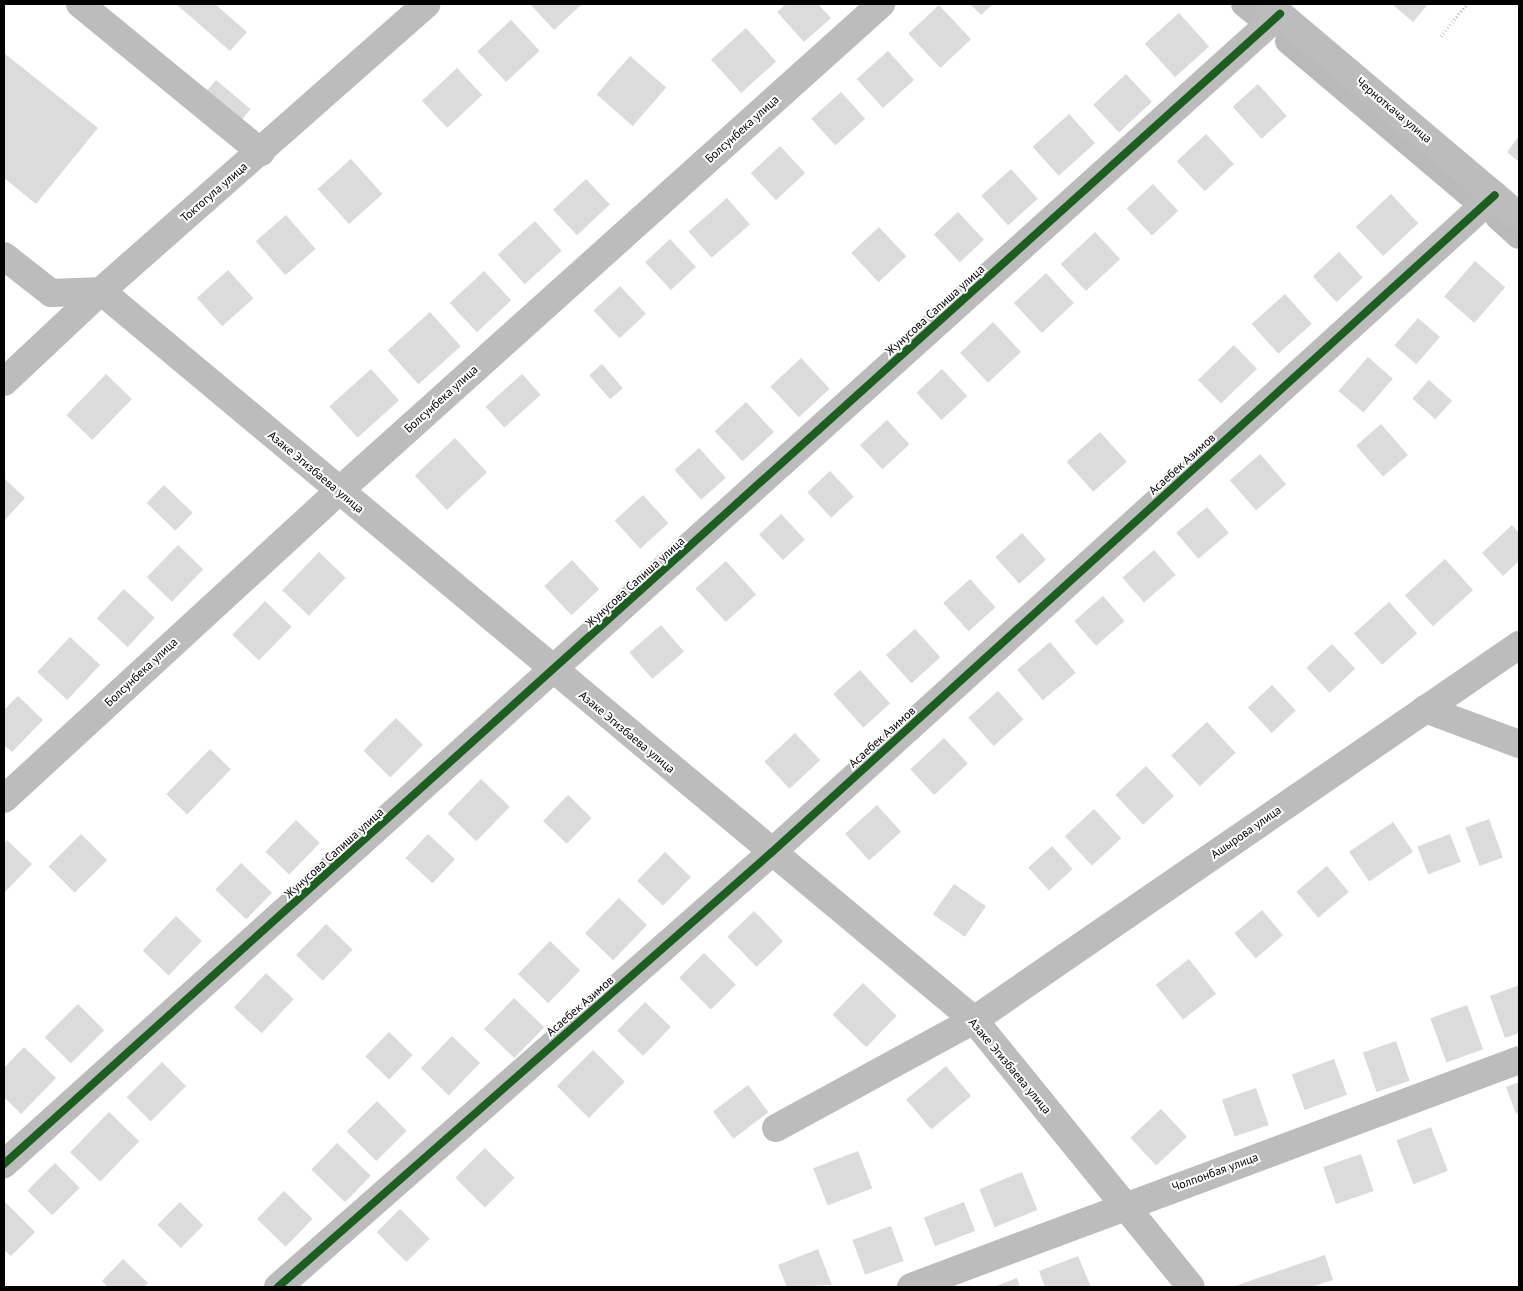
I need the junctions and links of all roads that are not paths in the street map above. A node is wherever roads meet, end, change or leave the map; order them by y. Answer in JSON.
{"nodes":[{"id":1,"x":80,"y":4,"type":"edge"},
{"id":2,"x":427,"y":4,"type":"edge"},
{"id":3,"x":881,"y":4,"type":"edge"},
{"id":4,"x":1274,"y":9,"type":"edge"},
{"id":5,"x":261,"y":152,"type":"junction"},
{"id":6,"x":1495,"y":195,"type":"junction"},
{"id":7,"x":1519,"y":216,"type":"edge"},
{"id":8,"x":4,"y":256,"type":"edge"},
{"id":9,"x":101,"y":291,"type":"junction"},
{"id":10,"x":4,"y":382,"type":"edge"},
{"id":11,"x":339,"y":491,"type":"junction"},
{"id":12,"x":1519,"y":645,"type":"edge"},
{"id":13,"x":554,"y":670,"type":"junction"},
{"id":14,"x":1425,"y":709,"type":"junction"},
{"id":15,"x":1519,"y":744,"type":"edge"},
{"id":16,"x":4,"y":798,"type":"edge"},
{"id":17,"x":771,"y":853,"type":"junction"},
{"id":18,"x":974,"y":1020,"type":"junction"},
{"id":19,"x":1519,"y":1060,"type":"edge"},
{"id":20,"x":776,"y":1128,"type":"dead end"},
{"id":21,"x":4,"y":1164,"type":"edge"},
{"id":22,"x":1123,"y":1206,"type":"junction"},
{"id":23,"x":278,"y":1287,"type":"edge"},
{"id":24,"x":911,"y":1287,"type":"edge"},
{"id":25,"x":1191,"y":1287,"type":"edge"}],
"edges":[{"from":1,"to":5,"type":"street"},
{"from":2,"to":5,"type":"street","name":"Токтогула улица"},
{"from":3,"to":11,"type":"street","name":"Болсунбека улица"},
{"from":4,"to":6,"type":"street","name":"Черноткача улица"},
{"from":4,"to":13,"type":"street","name":"Жунусова Сапиша улица"},
{"from":5,"to":9,"type":"street","name":"Токтогула улица"},
{"from":6,"to":7,"type":"street","name":"Черноткача улица"},
{"from":6,"to":17,"type":"street","name":"Асаебек Азимов"},
{"from":8,"to":9,"type":"street"},
{"from":9,"to":10,"type":"street","name":"Токтогула улица"},
{"from":9,"to":11,"type":"street","name":"Азаке Эгизбаева улица"},
{"from":11,"to":13,"type":"street","name":"Азаке Эгизбаева улица"},
{"from":11,"to":16,"type":"street","name":"Болсунбека улица"},
{"from":12,"to":14,"type":"street","name":"Ашырова улица"},
{"from":13,"to":17,"type":"street","name":"Азаке Эгизбаева улица"},
{"from":13,"to":21,"type":"street","name":"Жунусова Сапиша улица"},
{"from":14,"to":15,"type":"street"},
{"from":14,"to":18,"type":"street","name":"Ашырова улица"},
{"from":17,"to":18,"type":"street","name":"Азаке Эгизбаева улица"},
{"from":17,"to":23,"type":"street","name":"Асаебек Азимов"},
{"from":18,"to":20,"type":"street","name":"Ашырова улица"},
{"from":18,"to":22,"type":"street","name":"Азаке Эгизбаева улица"},
{"from":19,"to":22,"type":"street","name":"Чолпонбая улица"},
{"from":22,"to":24,"type":"street","name":"Чолпонбая улица"},
{"from":22,"to":25,"type":"street","name":"Азаке Эгизбаева улица"}]}
